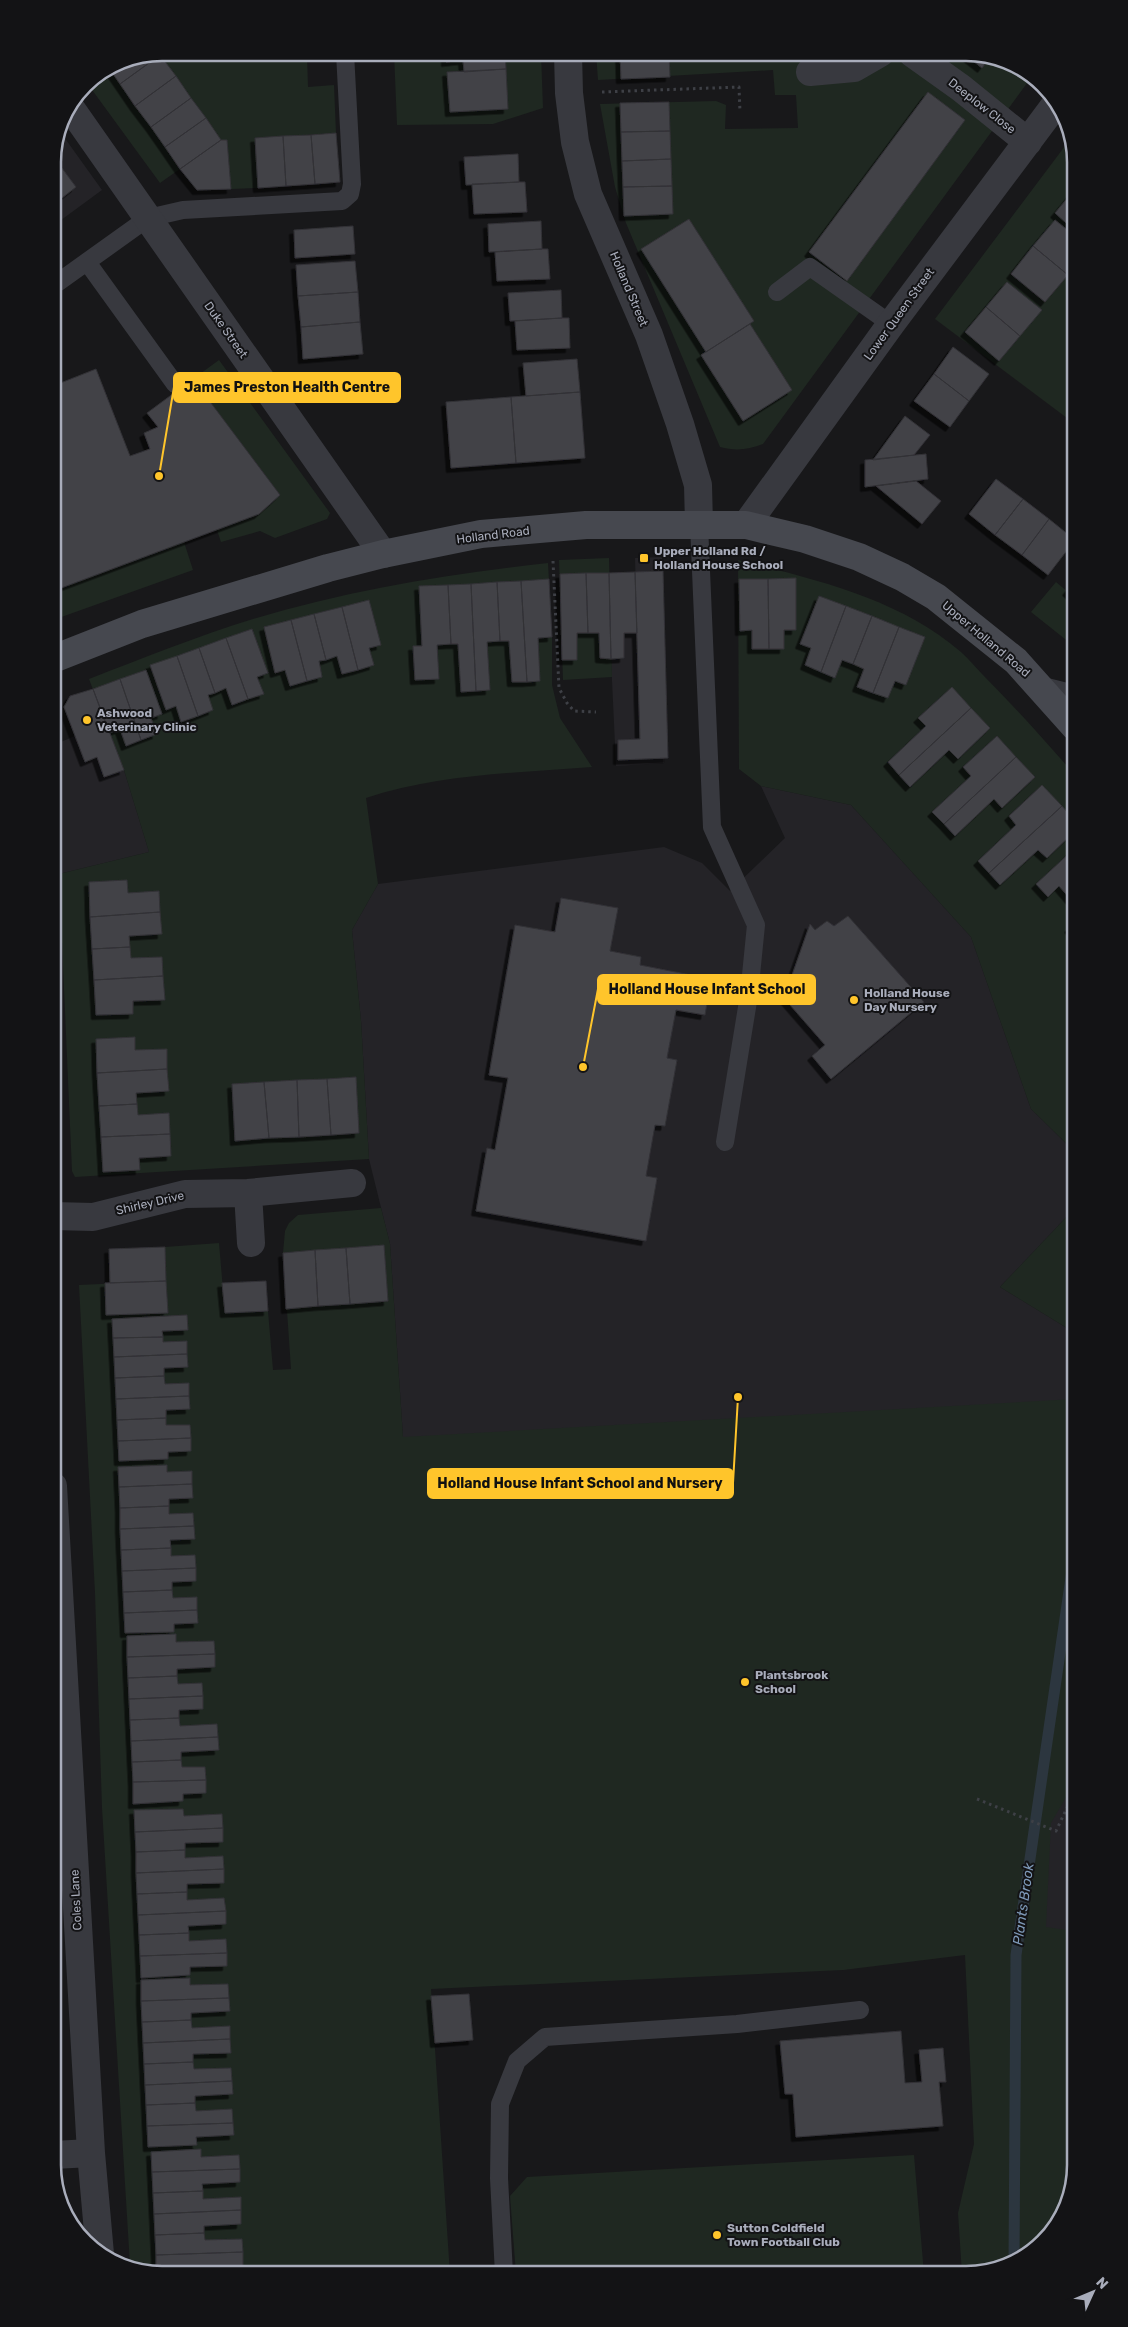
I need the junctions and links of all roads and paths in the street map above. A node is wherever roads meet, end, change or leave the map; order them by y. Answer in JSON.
{"nodes":[{"id":1,"x":345,"y":61,"type":"edge"},
{"id":2,"x":568,"y":61,"type":"edge"},
{"id":3,"x":866,"y":61,"type":"edge"},
{"id":4,"x":923,"y":61,"type":"edge"},
{"id":5,"x":810,"y":72,"type":"dead end"},
{"id":6,"x":569,"y":93,"type":"junction"},
{"id":7,"x":1052,"y":109,"type":"edge"},
{"id":8,"x":74,"y":112,"type":"edge"},
{"id":9,"x":740,"y":112,"type":"dead end"},
{"id":10,"x":1028,"y":142,"type":"junction"},
{"id":11,"x":148,"y":218,"type":"junction"},
{"id":12,"x":87,"y":262,"type":"junction"},
{"id":13,"x":61,"y":280,"type":"edge"},
{"id":14,"x":777,"y":292,"type":"dead end"},
{"id":15,"x":891,"y":324,"type":"junction"},
{"id":16,"x":175,"y":384,"type":"dead end"},
{"id":17,"x":699,"y":524,"type":"junction"},
{"id":18,"x":746,"y":525,"type":"junction"},
{"id":19,"x":552,"y":528,"type":"junction"},
{"id":20,"x":383,"y":554,"type":"junction"},
{"id":21,"x":936,"y":597,"type":"joint"},
{"id":22,"x":61,"y":656,"type":"edge"},
{"id":23,"x":1038,"y":685,"type":"junction"},
{"id":24,"x":1067,"y":692,"type":"edge"},
{"id":25,"x":596,"y":712,"type":"dead end"},
{"id":26,"x":1067,"y":717,"type":"edge"},
{"id":27,"x":725,"y":1142,"type":"dead end"},
{"id":28,"x":352,"y":1183,"type":"dead end"},
{"id":29,"x":248,"y":1192,"type":"junction"},
{"id":30,"x":61,"y":1216,"type":"edge"},
{"id":31,"x":251,"y":1243,"type":"dead end"},
{"id":32,"x":61,"y":1626,"type":"edge"},
{"id":33,"x":977,"y":1799,"type":"dead end"},
{"id":34,"x":1067,"y":1806,"type":"edge"},
{"id":35,"x":860,"y":2010,"type":"dead end"},
{"id":36,"x":91,"y":2153,"type":"junction"},
{"id":37,"x":61,"y":2155,"type":"edge"},
{"id":38,"x":99,"y":2243,"type":"edge"},
{"id":39,"x":504,"y":2266,"type":"edge"}],
"edges":[{"from":1,"to":11,"type":"lane"},
{"from":2,"to":6,"type":"street","name":"Holland Street"},
{"from":3,"to":5,"type":"street"},
{"from":4,"to":10,"type":"street","name":"Deeplow Close"},
{"from":6,"to":9,"type":"path"},
{"from":6,"to":17,"type":"street","name":"Holland Street"},
{"from":7,"to":10,"type":"street","name":"Lower Queen Street"},
{"from":8,"to":11,"type":"street","name":"Duke Street"},
{"from":10,"to":15,"type":"street","name":"Lower Queen Street"},
{"from":11,"to":12,"type":"lane"},
{"from":11,"to":20,"type":"street","name":"Duke Street"},
{"from":12,"to":13,"type":"lane"},
{"from":12,"to":16,"type":"lane"},
{"from":14,"to":15,"type":"lane"},
{"from":15,"to":18,"type":"street","name":"Lower Queen Street"},
{"from":17,"to":18,"type":"street","name":"Holland Road"},
{"from":17,"to":19,"type":"street","name":"Holland Road"},
{"from":17,"to":27,"type":"lane"},
{"from":18,"to":21,"type":"street","name":"Holland Road"},
{"from":19,"to":20,"type":"street","name":"Holland Road"},
{"from":19,"to":25,"type":"path"},
{"from":20,"to":22,"type":"street","name":"Holland Road"},
{"from":21,"to":23,"type":"street","name":"Upper Holland Road"},
{"from":23,"to":24,"type":"lane"},
{"from":23,"to":26,"type":"street","name":"Upper Holland Road"},
{"from":28,"to":29,"type":"street","name":"Shirley Drive"},
{"from":29,"to":30,"type":"street","name":"Shirley Drive"},
{"from":29,"to":31,"type":"street"},
{"from":32,"to":36,"type":"street","name":"Coles Lane"},
{"from":33,"to":34,"type":"path"},
{"from":35,"to":39,"type":"lane"},
{"from":36,"to":37,"type":"street"},
{"from":36,"to":38,"type":"street","name":"Coles Lane"}]}
